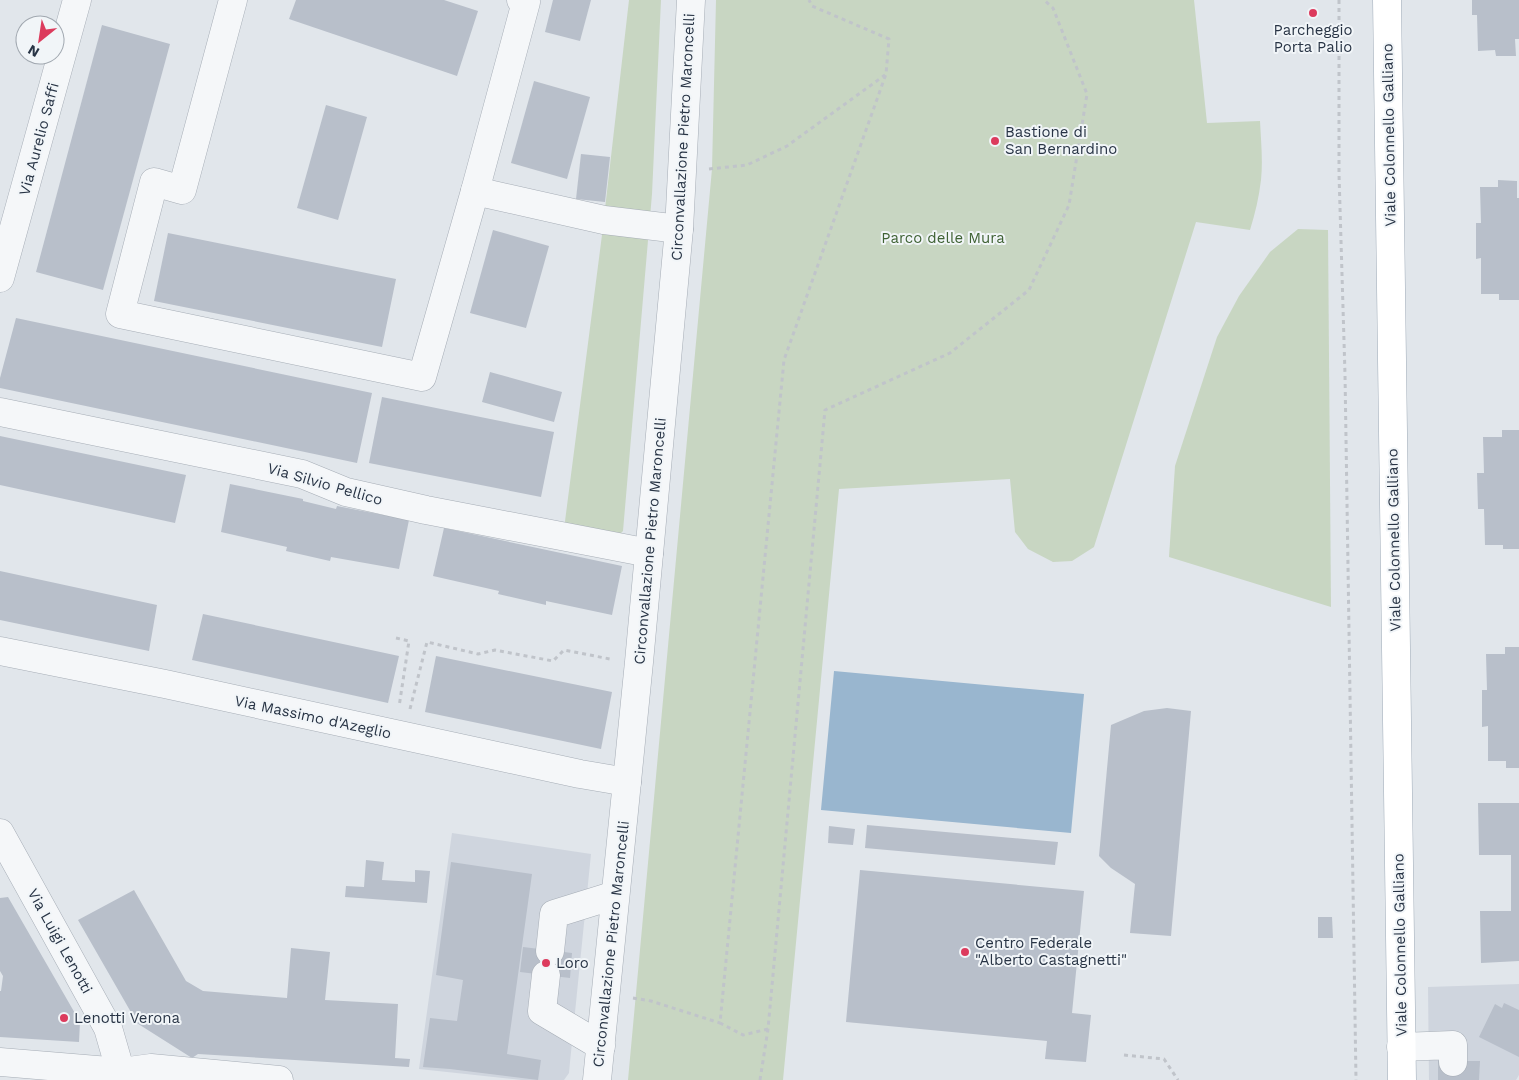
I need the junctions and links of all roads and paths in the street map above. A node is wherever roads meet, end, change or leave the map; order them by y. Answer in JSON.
{"nodes":[{"id":1,"x":77,"y":0,"type":"edge"},
{"id":2,"x":234,"y":0,"type":"edge"},
{"id":3,"x":521,"y":0,"type":"edge"},
{"id":4,"x":691,"y":0,"type":"edge"},
{"id":5,"x":809,"y":0,"type":"edge"},
{"id":6,"x":1044,"y":0,"type":"edge"},
{"id":7,"x":1339,"y":0,"type":"edge"},
{"id":8,"x":1387,"y":0,"type":"edge"},
{"id":9,"x":886,"y":74,"type":"junction"},
{"id":10,"x":708,"y":169,"type":"dead end"},
{"id":11,"x":475,"y":191,"type":"junction"},
{"id":12,"x":679,"y":229,"type":"junction"},
{"id":13,"x":0,"y":278,"type":"edge"},
{"id":14,"x":0,"y":412,"type":"edge"},
{"id":15,"x":650,"y":553,"type":"junction"},
{"id":16,"x":396,"y":638,"type":"dead end"},
{"id":17,"x":0,"y":651,"type":"edge"},
{"id":18,"x":618,"y":660,"type":"dead end"},
{"id":19,"x":398,"y":713,"type":"dead end"},
{"id":20,"x":409,"y":715,"type":"dead end"},
{"id":21,"x":627,"y":782,"type":"junction"},
{"id":22,"x":0,"y":833,"type":"edge"},
{"id":23,"x":616,"y":895,"type":"junction"},
{"id":24,"x":633,"y":998,"type":"dead end"},
{"id":25,"x":720,"y":1023,"type":"junction"},
{"id":26,"x":768,"y":1029,"type":"junction"},
{"id":27,"x":600,"y":1046,"type":"junction"},
{"id":28,"x":1401,"y":1047,"type":"junction"},
{"id":29,"x":1124,"y":1055,"type":"dead end"},
{"id":30,"x":0,"y":1062,"type":"edge"},
{"id":31,"x":1453,"y":1062,"type":"dead end"},
{"id":32,"x":122,"y":1076,"type":"edge"},
{"id":33,"x":279,"y":1080,"type":"edge"},
{"id":34,"x":597,"y":1080,"type":"edge"},
{"id":35,"x":760,"y":1080,"type":"edge"},
{"id":36,"x":1178,"y":1080,"type":"edge"},
{"id":37,"x":1356,"y":1080,"type":"edge"},
{"id":38,"x":1402,"y":1080,"type":"edge"}],
"edges":[{"from":1,"to":13,"type":"street","name":"Via Aurelio Saffi"},
{"from":2,"to":11,"type":"street"},
{"from":3,"to":11,"type":"street"},
{"from":4,"to":12,"type":"street","name":"Circonvallazione Pietro Maroncelli"},
{"from":5,"to":9,"type":"path"},
{"from":6,"to":26,"type":"path"},
{"from":7,"to":37,"type":"path"},
{"from":8,"to":28,"type":"main road","name":"Viale Colonnello Galliano"},
{"from":9,"to":10,"type":"path"},
{"from":9,"to":25,"type":"path"},
{"from":11,"to":12,"type":"street"},
{"from":12,"to":15,"type":"street","name":"Circonvallazione Pietro Maroncelli"},
{"from":14,"to":15,"type":"street","name":"Via Silvio Pellico"},
{"from":15,"to":21,"type":"street","name":"Circonvallazione Pietro Maroncelli"},
{"from":16,"to":19,"type":"path"},
{"from":17,"to":21,"type":"street","name":"Via Massimo d'Azeglio"},
{"from":18,"to":20,"type":"path"},
{"from":21,"to":23,"type":"street","name":"Circonvallazione Pietro Maroncelli"},
{"from":22,"to":32,"type":"street","name":"Via Luigi Lenotti"},
{"from":23,"to":27,"type":"street","name":"Circonvallazione Pietro Maroncelli"},
{"from":23,"to":27,"type":"street"},
{"from":24,"to":25,"type":"path"},
{"from":25,"to":26,"type":"path"},
{"from":26,"to":35,"type":"path"},
{"from":27,"to":34,"type":"street","name":"Circonvallazione Pietro Maroncelli"},
{"from":28,"to":31,"type":"street"},
{"from":28,"to":38,"type":"main road","name":"Viale Colonnello Galliano"},
{"from":29,"to":36,"type":"path"},
{"from":30,"to":32,"type":"street"},
{"from":32,"to":33,"type":"street"}]}
